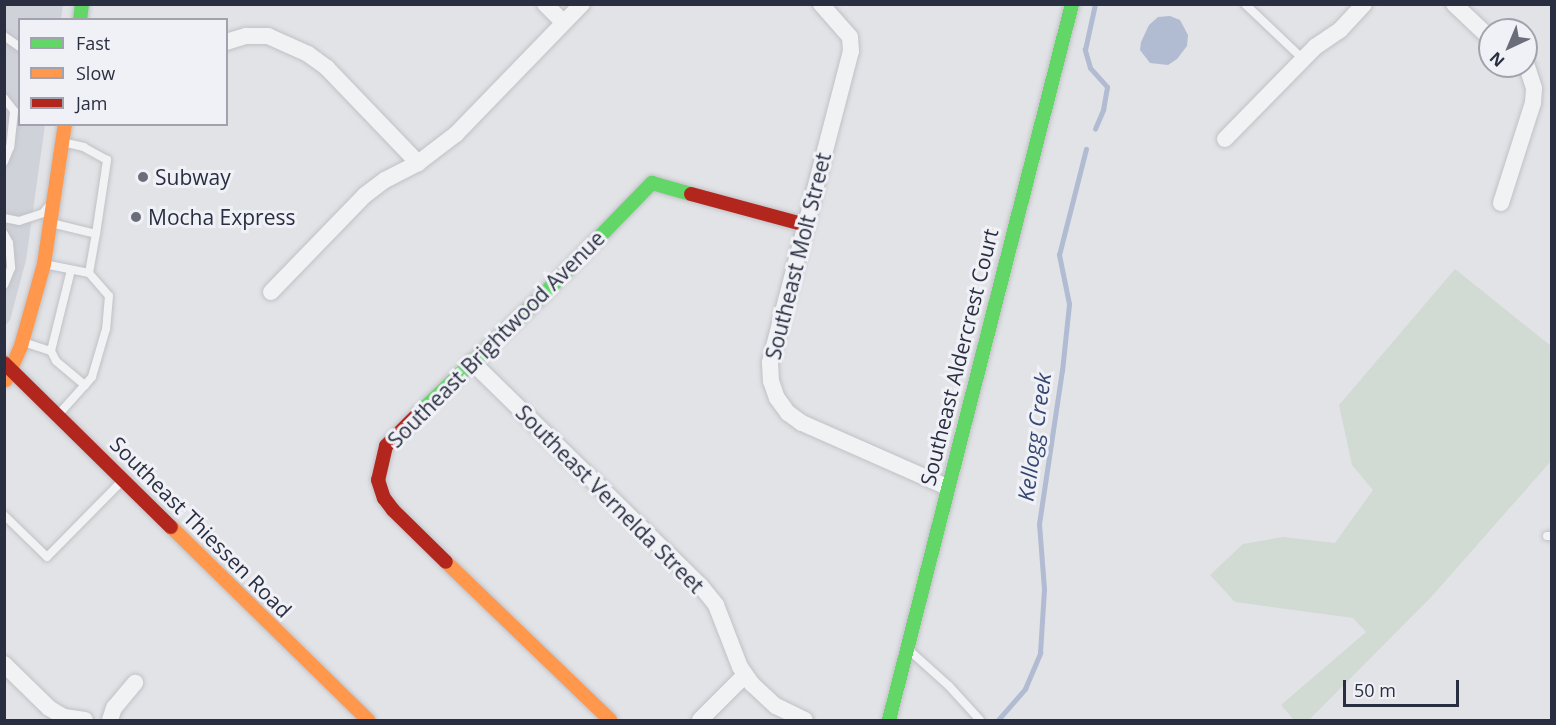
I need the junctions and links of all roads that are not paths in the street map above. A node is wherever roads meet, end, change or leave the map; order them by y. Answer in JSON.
{"nodes":[{"id":1,"x":545,"y":4,"type":"edge"},
{"id":2,"x":582,"y":4,"type":"edge"},
{"id":3,"x":821,"y":4,"type":"edge"},
{"id":4,"x":1072,"y":4,"type":"edge"},
{"id":5,"x":1245,"y":4,"type":"edge"},
{"id":6,"x":1364,"y":4,"type":"edge"},
{"id":7,"x":1454,"y":4,"type":"edge"},
{"id":8,"x":563,"y":22,"type":"junction"},
{"id":9,"x":1478,"y":27,"type":"edge"},
{"id":10,"x":4,"y":36,"type":"edge"},
{"id":11,"x":228,"y":41,"type":"edge"},
{"id":12,"x":18,"y":46,"type":"edge"},
{"id":13,"x":1303,"y":59,"type":"junction"},
{"id":14,"x":1531,"y":78,"type":"edge"},
{"id":15,"x":4,"y":98,"type":"edge"},
{"id":16,"x":65,"y":126,"type":"edge"},
{"id":17,"x":1226,"y":139,"type":"dead end"},
{"id":18,"x":62,"y":142,"type":"junction"},
{"id":19,"x":4,"y":162,"type":"edge"},
{"id":20,"x":418,"y":163,"type":"junction"},
{"id":21,"x":54,"y":200,"type":"junction"},
{"id":22,"x":1502,"y":203,"type":"dead end"},
{"id":23,"x":4,"y":219,"type":"edge"},
{"id":24,"x":50,"y":223,"type":"junction"},
{"id":25,"x":806,"y":225,"type":"junction"},
{"id":26,"x":4,"y":234,"type":"edge"},
{"id":27,"x":96,"y":234,"type":"junction"},
{"id":28,"x":44,"y":264,"type":"junction"},
{"id":29,"x":71,"y":270,"type":"junction"},
{"id":30,"x":89,"y":273,"type":"junction"},
{"id":31,"x":4,"y":285,"type":"edge"},
{"id":32,"x":271,"y":292,"type":"dead end"},
{"id":33,"x":22,"y":342,"type":"junction"},
{"id":34,"x":51,"y":351,"type":"junction"},
{"id":35,"x":472,"y":363,"type":"junction"},
{"id":36,"x":8,"y":366,"type":"edge"},
{"id":37,"x":4,"y":384,"type":"edge"},
{"id":38,"x":85,"y":385,"type":"junction"},
{"id":39,"x":58,"y":415,"type":"junction"},
{"id":40,"x":124,"y":480,"type":"junction"},
{"id":41,"x":947,"y":487,"type":"junction"},
{"id":42,"x":4,"y":515,"type":"edge"},
{"id":43,"x":907,"y":649,"type":"junction"},
{"id":44,"x":4,"y":664,"type":"edge"},
{"id":45,"x":745,"y":675,"type":"junction"},
{"id":46,"x":135,"y":682,"type":"dead end"},
{"id":47,"x":85,"y":720,"type":"edge"},
{"id":48,"x":110,"y":720,"type":"edge"},
{"id":49,"x":368,"y":720,"type":"edge"},
{"id":50,"x":610,"y":720,"type":"edge"},
{"id":51,"x":700,"y":720,"type":"edge"},
{"id":52,"x":805,"y":720,"type":"edge"},
{"id":53,"x":889,"y":720,"type":"edge"},
{"id":54,"x":980,"y":720,"type":"edge"}],
"edges":[{"from":1,"to":8,"type":"street"},
{"from":2,"to":8,"type":"street"},
{"from":3,"to":25,"type":"street","name":"Southeast Molt Street"},
{"from":4,"to":41,"type":"street","name":"Southeast Aldercrest Court"},
{"from":5,"to":13,"type":"lane"},
{"from":6,"to":13,"type":"street"},
{"from":7,"to":9,"type":"street"},
{"from":8,"to":20,"type":"street"},
{"from":10,"to":12,"type":"lane"},
{"from":11,"to":20,"type":"street"},
{"from":13,"to":17,"type":"street"},
{"from":14,"to":22,"type":"street"},
{"from":15,"to":19,"type":"lane"},
{"from":16,"to":18,"type":"street"},
{"from":18,"to":21,"type":"street"},
{"from":18,"to":27,"type":"lane"},
{"from":20,"to":32,"type":"street"},
{"from":21,"to":23,"type":"lane"},
{"from":21,"to":24,"type":"street"},
{"from":24,"to":27,"type":"lane"},
{"from":24,"to":28,"type":"street"},
{"from":25,"to":35,"type":"street","name":"Southeast Brightwood Avenue"},
{"from":25,"to":41,"type":"street","name":"Southeast Molt Street"},
{"from":26,"to":31,"type":"lane"},
{"from":27,"to":30,"type":"lane"},
{"from":28,"to":29,"type":"lane"},
{"from":28,"to":33,"type":"street"},
{"from":29,"to":30,"type":"lane"},
{"from":29,"to":34,"type":"lane"},
{"from":30,"to":38,"type":"lane"},
{"from":33,"to":34,"type":"lane"},
{"from":33,"to":36,"type":"street"},
{"from":34,"to":38,"type":"lane"},
{"from":35,"to":45,"type":"street","name":"Southeast Vernelda Street"},
{"from":35,"to":50,"type":"street","name":"Southeast Brightwood Avenue"},
{"from":36,"to":37,"type":"street"},
{"from":36,"to":39,"type":"street","name":"Southeast Thiessen Road"},
{"from":38,"to":39,"type":"lane"},
{"from":39,"to":40,"type":"street","name":"Southeast Thiessen Road"},
{"from":40,"to":42,"type":"lane"},
{"from":40,"to":49,"type":"street","name":"Southeast Thiessen Road"},
{"from":41,"to":43,"type":"street","name":"Southeast Aldercrest Court"},
{"from":43,"to":53,"type":"street","name":"Southeast Aldercrest Court"},
{"from":43,"to":54,"type":"lane"},
{"from":44,"to":47,"type":"street"},
{"from":45,"to":51,"type":"street"},
{"from":45,"to":52,"type":"street","name":"Southeast Vernelda Street"},
{"from":46,"to":48,"type":"street"}]}
